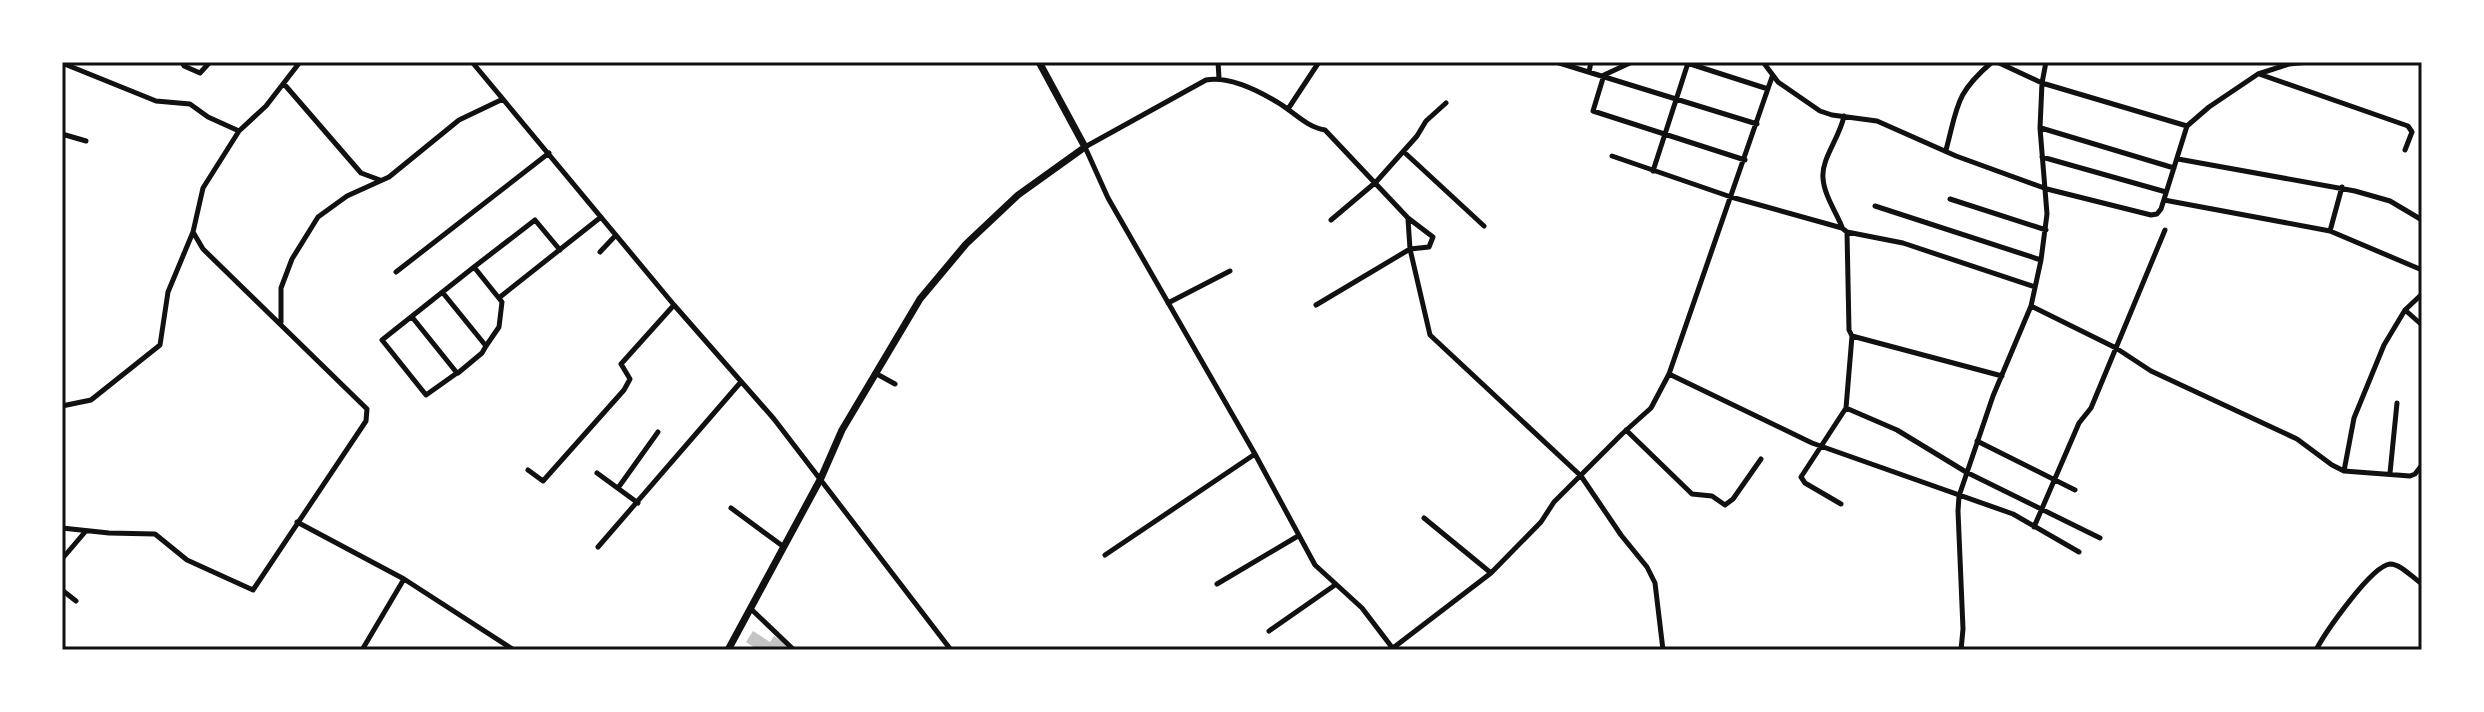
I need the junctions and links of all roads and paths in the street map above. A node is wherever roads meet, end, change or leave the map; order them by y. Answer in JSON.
{"nodes":[{"id":1,"x":182,"y":62,"type":"edge"},
{"id":2,"x":210,"y":62,"type":"edge"},
{"id":3,"x":300,"y":62,"type":"edge"},
{"id":4,"x":472,"y":62,"type":"edge"},
{"id":5,"x":1039,"y":62,"type":"edge"},
{"id":6,"x":1218,"y":62,"type":"edge"},
{"id":7,"x":1319,"y":62,"type":"edge"},
{"id":8,"x":1556,"y":62,"type":"edge"},
{"id":9,"x":1591,"y":62,"type":"edge"},
{"id":10,"x":1632,"y":62,"type":"edge"},
{"id":11,"x":1763,"y":62,"type":"edge"},
{"id":12,"x":1994,"y":62,"type":"edge"},
{"id":13,"x":2046,"y":62,"type":"edge"},
{"id":14,"x":2309,"y":62,"type":"edge"},
{"id":15,"x":62,"y":63,"type":"edge"},
{"id":16,"x":1686,"y":63,"type":"edge"},
{"id":17,"x":1589,"y":72,"type":"junction"},
{"id":18,"x":2258,"y":74,"type":"junction"},
{"id":19,"x":1604,"y":75,"type":"junction"},
{"id":20,"x":1772,"y":77,"type":"junction"},
{"id":21,"x":1219,"y":78,"type":"junction"},
{"id":22,"x":2042,"y":83,"type":"junction"},
{"id":23,"x":284,"y":84,"type":"junction"},
{"id":24,"x":1768,"y":89,"type":"junction"},
{"id":25,"x":1678,"y":98,"type":"junction"},
{"id":26,"x":503,"y":99,"type":"junction"},
{"id":27,"x":1446,"y":103,"type":"dead end"},
{"id":28,"x":1288,"y":109,"type":"junction"},
{"id":29,"x":1844,"y":116,"type":"junction"},
{"id":30,"x":1757,"y":124,"type":"junction"},
{"id":31,"x":2187,"y":126,"type":"junction"},
{"id":32,"x":2040,"y":128,"type":"junction"},
{"id":33,"x":239,"y":131,"type":"junction"},
{"id":34,"x":1666,"y":133,"type":"junction"},
{"id":35,"x":62,"y":134,"type":"edge"},
{"id":36,"x":86,"y":141,"type":"dead end"},
{"id":37,"x":1085,"y":147,"type":"junction"},
{"id":38,"x":1946,"y":150,"type":"junction"},
{"id":39,"x":2405,"y":150,"type":"dead end"},
{"id":40,"x":1404,"y":152,"type":"junction"},
{"id":41,"x":549,"y":153,"type":"junction"},
{"id":42,"x":1612,"y":156,"type":"dead end"},
{"id":43,"x":2042,"y":157,"type":"junction"},
{"id":44,"x":2178,"y":159,"type":"junction"},
{"id":45,"x":1745,"y":160,"type":"junction"},
{"id":46,"x":2174,"y":168,"type":"junction"},
{"id":47,"x":1653,"y":171,"type":"junction"},
{"id":48,"x":380,"y":180,"type":"junction"},
{"id":49,"x":1376,"y":182,"type":"junction"},
{"id":50,"x":2342,"y":187,"type":"junction"},
{"id":51,"x":2047,"y":189,"type":"junction"},
{"id":52,"x":2166,"y":192,"type":"junction"},
{"id":53,"x":1731,"y":197,"type":"junction"},
{"id":54,"x":1950,"y":199,"type":"dead end"},
{"id":55,"x":2164,"y":200,"type":"junction"},
{"id":56,"x":1875,"y":206,"type":"dead end"},
{"id":57,"x":601,"y":217,"type":"junction"},
{"id":58,"x":1408,"y":218,"type":"junction"},
{"id":59,"x":1331,"y":220,"type":"dead end"},
{"id":60,"x":2422,"y":220,"type":"edge"},
{"id":61,"x":1484,"y":226,"type":"dead end"},
{"id":62,"x":1844,"y":230,"type":"junction"},
{"id":63,"x":2046,"y":230,"type":"junction"},
{"id":64,"x":2165,"y":230,"type":"dead end"},
{"id":65,"x":2330,"y":231,"type":"junction"},
{"id":66,"x":193,"y":232,"type":"junction"},
{"id":67,"x":616,"y":235,"type":"junction"},
{"id":68,"x":1410,"y":249,"type":"junction"},
{"id":69,"x":560,"y":250,"type":"junction"},
{"id":70,"x":600,"y":252,"type":"dead end"},
{"id":71,"x":2041,"y":260,"type":"junction"},
{"id":72,"x":474,"y":267,"type":"junction"},
{"id":73,"x":2422,"y":270,"type":"edge"},
{"id":74,"x":1230,"y":271,"type":"dead end"},
{"id":75,"x":396,"y":272,"type":"dead end"},
{"id":76,"x":2035,"y":287,"type":"junction"},
{"id":77,"x":443,"y":293,"type":"junction"},
{"id":78,"x":2422,"y":294,"type":"edge"},
{"id":79,"x":500,"y":297,"type":"junction"},
{"id":80,"x":1168,"y":303,"type":"junction"},
{"id":81,"x":674,"y":305,"type":"junction"},
{"id":82,"x":1316,"y":305,"type":"dead end"},
{"id":83,"x":2031,"y":306,"type":"junction"},
{"id":84,"x":2405,"y":310,"type":"junction"},
{"id":85,"x":412,"y":317,"type":"junction"},
{"id":86,"x":281,"y":323,"type":"junction"},
{"id":87,"x":2422,"y":325,"type":"edge"},
{"id":88,"x":1852,"y":336,"type":"junction"},
{"id":89,"x":486,"y":346,"type":"junction"},
{"id":90,"x":2116,"y":348,"type":"junction"},
{"id":91,"x":457,"y":373,"type":"junction"},
{"id":92,"x":874,"y":373,"type":"junction"},
{"id":93,"x":1669,"y":374,"type":"junction"},
{"id":94,"x":2002,"y":376,"type":"junction"},
{"id":95,"x":740,"y":383,"type":"junction"},
{"id":96,"x":895,"y":384,"type":"dead end"},
{"id":97,"x":2397,"y":403,"type":"dead end"},
{"id":98,"x":62,"y":406,"type":"edge"},
{"id":99,"x":1846,"y":408,"type":"junction"},
{"id":100,"x":1626,"y":430,"type":"junction"},
{"id":101,"x":658,"y":432,"type":"dead end"},
{"id":102,"x":1977,"y":441,"type":"junction"},
{"id":103,"x":1820,"y":446,"type":"junction"},
{"id":104,"x":1255,"y":454,"type":"junction"},
{"id":105,"x":1761,"y":459,"type":"dead end"},
{"id":106,"x":2422,"y":465,"type":"edge"},
{"id":107,"x":528,"y":470,"type":"dead end"},
{"id":108,"x":2344,"y":471,"type":"junction"},
{"id":109,"x":1966,"y":472,"type":"junction"},
{"id":110,"x":597,"y":473,"type":"dead end"},
{"id":111,"x":2390,"y":473,"type":"junction"},
{"id":112,"x":1581,"y":476,"type":"junction"},
{"id":113,"x":821,"y":478,"type":"junction"},
{"id":114,"x":2054,"y":480,"type":"junction"},
{"id":115,"x":618,"y":488,"type":"junction"},
{"id":116,"x":2075,"y":490,"type":"dead end"},
{"id":117,"x":1959,"y":496,"type":"junction"},
{"id":118,"x":638,"y":503,"type":"junction"},
{"id":119,"x":1841,"y":504,"type":"dead end"},
{"id":120,"x":731,"y":508,"type":"dead end"},
{"id":121,"x":2041,"y":509,"type":"junction"},
{"id":122,"x":1424,"y":518,"type":"dead end"},
{"id":123,"x":297,"y":522,"type":"junction"},
{"id":124,"x":2034,"y":527,"type":"junction"},
{"id":125,"x":62,"y":528,"type":"edge"},
{"id":126,"x":85,"y":531,"type":"junction"},
{"id":127,"x":1298,"y":536,"type":"junction"},
{"id":128,"x":2100,"y":538,"type":"dead end"},
{"id":129,"x":598,"y":547,"type":"dead end"},
{"id":130,"x":784,"y":547,"type":"junction"},
{"id":131,"x":2079,"y":552,"type":"dead end"},
{"id":132,"x":1105,"y":555,"type":"dead end"},
{"id":133,"x":62,"y":559,"type":"edge"},
{"id":134,"x":1491,"y":573,"type":"junction"},
{"id":135,"x":404,"y":579,"type":"junction"},
{"id":136,"x":1217,"y":584,"type":"dead end"},
{"id":137,"x":2422,"y":584,"type":"edge"},
{"id":138,"x":1335,"y":585,"type":"junction"},
{"id":139,"x":62,"y":590,"type":"edge"},
{"id":140,"x":76,"y":601,"type":"dead end"},
{"id":141,"x":751,"y":609,"type":"junction"},
{"id":142,"x":1269,"y":631,"type":"dead end"},
{"id":143,"x":1393,"y":649,"type":"edge"},
{"id":144,"x":362,"y":650,"type":"edge"},
{"id":145,"x":514,"y":650,"type":"edge"},
{"id":146,"x":728,"y":650,"type":"edge"},
{"id":147,"x":794,"y":650,"type":"edge"},
{"id":148,"x":951,"y":650,"type":"edge"},
{"id":149,"x":1663,"y":650,"type":"edge"},
{"id":150,"x":1961,"y":650,"type":"edge"},
{"id":151,"x":2316,"y":650,"type":"edge"}],
"edges":[{"from":1,"to":2,"type":"street"},
{"from":3,"to":23,"type":"street"},
{"from":4,"to":26,"type":"street"},
{"from":5,"to":37,"type":"main road"},
{"from":6,"to":21,"type":"street"},
{"from":7,"to":28,"type":"street"},
{"from":8,"to":17,"type":"street"},
{"from":9,"to":17,"type":"street"},
{"from":10,"to":19,"type":"street"},
{"from":11,"to":20,"type":"street"},
{"from":12,"to":22,"type":"street"},
{"from":12,"to":38,"type":"street"},
{"from":13,"to":22,"type":"street"},
{"from":14,"to":18,"type":"street"},
{"from":15,"to":33,"type":"street"},
{"from":16,"to":24,"type":"street"},
{"from":16,"to":25,"type":"street"},
{"from":17,"to":19,"type":"street"},
{"from":18,"to":31,"type":"street"},
{"from":18,"to":39,"type":"street"},
{"from":19,"to":25,"type":"street"},
{"from":19,"to":34,"type":"street"},
{"from":20,"to":24,"type":"street"},
{"from":20,"to":29,"type":"street"},
{"from":21,"to":28,"type":"street"},
{"from":21,"to":37,"type":"street"},
{"from":22,"to":31,"type":"street"},
{"from":22,"to":32,"type":"street"},
{"from":23,"to":33,"type":"street"},
{"from":23,"to":48,"type":"street"},
{"from":24,"to":30,"type":"street"},
{"from":25,"to":30,"type":"street"},
{"from":25,"to":34,"type":"street"},
{"from":26,"to":41,"type":"street"},
{"from":26,"to":48,"type":"street"},
{"from":27,"to":40,"type":"street"},
{"from":28,"to":49,"type":"street"},
{"from":29,"to":38,"type":"street"},
{"from":29,"to":62,"type":"street"},
{"from":30,"to":45,"type":"street"},
{"from":31,"to":44,"type":"street"},
{"from":32,"to":43,"type":"street"},
{"from":32,"to":46,"type":"street"},
{"from":33,"to":66,"type":"street"},
{"from":34,"to":45,"type":"street"},
{"from":34,"to":47,"type":"street"},
{"from":35,"to":36,"type":"street"},
{"from":37,"to":80,"type":"street"},
{"from":37,"to":92,"type":"main road"},
{"from":38,"to":51,"type":"street"},
{"from":40,"to":49,"type":"street"},
{"from":40,"to":61,"type":"street"},
{"from":41,"to":57,"type":"street"},
{"from":41,"to":75,"type":"street"},
{"from":42,"to":47,"type":"street"},
{"from":43,"to":51,"type":"street"},
{"from":43,"to":52,"type":"street"},
{"from":44,"to":46,"type":"street"},
{"from":44,"to":50,"type":"street"},
{"from":45,"to":53,"type":"street"},
{"from":46,"to":52,"type":"street"},
{"from":47,"to":53,"type":"street"},
{"from":48,"to":86,"type":"street"},
{"from":49,"to":58,"type":"street"},
{"from":49,"to":59,"type":"street"},
{"from":50,"to":60,"type":"street"},
{"from":50,"to":65,"type":"street"},
{"from":51,"to":55,"type":"street"},
{"from":51,"to":63,"type":"street"},
{"from":52,"to":55,"type":"street"},
{"from":53,"to":62,"type":"street"},
{"from":53,"to":93,"type":"street"},
{"from":54,"to":63,"type":"street"},
{"from":55,"to":65,"type":"street"},
{"from":56,"to":71,"type":"street"},
{"from":57,"to":67,"type":"street"},
{"from":57,"to":69,"type":"street"},
{"from":58,"to":68,"type":"street"},
{"from":58,"to":68,"type":"street"},
{"from":62,"to":76,"type":"street"},
{"from":62,"to":88,"type":"street"},
{"from":63,"to":71,"type":"street"},
{"from":64,"to":90,"type":"street"},
{"from":65,"to":73,"type":"street"},
{"from":66,"to":86,"type":"street"},
{"from":66,"to":98,"type":"street"},
{"from":67,"to":70,"type":"street"},
{"from":67,"to":81,"type":"street"},
{"from":68,"to":82,"type":"street"},
{"from":68,"to":112,"type":"street"},
{"from":69,"to":72,"type":"street"},
{"from":69,"to":79,"type":"street"},
{"from":71,"to":76,"type":"street"},
{"from":72,"to":77,"type":"street"},
{"from":72,"to":79,"type":"street"},
{"from":74,"to":80,"type":"street"},
{"from":76,"to":83,"type":"street"},
{"from":77,"to":85,"type":"street"},
{"from":77,"to":89,"type":"street"},
{"from":78,"to":84,"type":"street"},
{"from":79,"to":89,"type":"street"},
{"from":80,"to":104,"type":"street"},
{"from":81,"to":95,"type":"street"},
{"from":81,"to":107,"type":"street"},
{"from":83,"to":90,"type":"street"},
{"from":83,"to":94,"type":"street"},
{"from":84,"to":87,"type":"street"},
{"from":84,"to":108,"type":"street"},
{"from":85,"to":91,"type":"street"},
{"from":85,"to":91,"type":"street"},
{"from":86,"to":123,"type":"street"},
{"from":88,"to":94,"type":"street"},
{"from":88,"to":99,"type":"street"},
{"from":89,"to":91,"type":"street"},
{"from":90,"to":108,"type":"street"},
{"from":90,"to":114,"type":"street"},
{"from":92,"to":96,"type":"street"},
{"from":92,"to":113,"type":"main road"},
{"from":93,"to":100,"type":"street"},
{"from":93,"to":103,"type":"street"},
{"from":94,"to":102,"type":"street"},
{"from":95,"to":113,"type":"street"},
{"from":95,"to":118,"type":"street"},
{"from":97,"to":111,"type":"street"},
{"from":99,"to":103,"type":"street"},
{"from":99,"to":109,"type":"street"},
{"from":100,"to":105,"type":"street"},
{"from":100,"to":112,"type":"street"},
{"from":101,"to":115,"type":"street"},
{"from":102,"to":109,"type":"street"},
{"from":102,"to":114,"type":"street"},
{"from":103,"to":117,"type":"street"},
{"from":103,"to":119,"type":"street"},
{"from":104,"to":127,"type":"street"},
{"from":104,"to":132,"type":"street"},
{"from":106,"to":111,"type":"street"},
{"from":108,"to":111,"type":"street"},
{"from":109,"to":117,"type":"street"},
{"from":109,"to":121,"type":"street"},
{"from":110,"to":115,"type":"street"},
{"from":112,"to":134,"type":"street"},
{"from":112,"to":149,"type":"street"},
{"from":113,"to":130,"type":"main road"},
{"from":113,"to":148,"type":"street"},
{"from":114,"to":116,"type":"street"},
{"from":114,"to":121,"type":"street"},
{"from":115,"to":118,"type":"street"},
{"from":117,"to":124,"type":"street"},
{"from":117,"to":150,"type":"street"},
{"from":118,"to":129,"type":"street"},
{"from":120,"to":130,"type":"street"},
{"from":121,"to":124,"type":"street"},
{"from":121,"to":128,"type":"street"},
{"from":122,"to":134,"type":"street"},
{"from":123,"to":126,"type":"street"},
{"from":123,"to":135,"type":"street"},
{"from":124,"to":131,"type":"street"},
{"from":125,"to":126,"type":"street"},
{"from":126,"to":133,"type":"street"},
{"from":127,"to":136,"type":"street"},
{"from":127,"to":138,"type":"street"},
{"from":130,"to":141,"type":"main road"},
{"from":134,"to":143,"type":"street"},
{"from":135,"to":144,"type":"street"},
{"from":135,"to":145,"type":"street"},
{"from":137,"to":151,"type":"street"},
{"from":138,"to":142,"type":"street"},
{"from":138,"to":143,"type":"street"},
{"from":139,"to":140,"type":"street"},
{"from":141,"to":146,"type":"main road"},
{"from":141,"to":147,"type":"street"}]}
